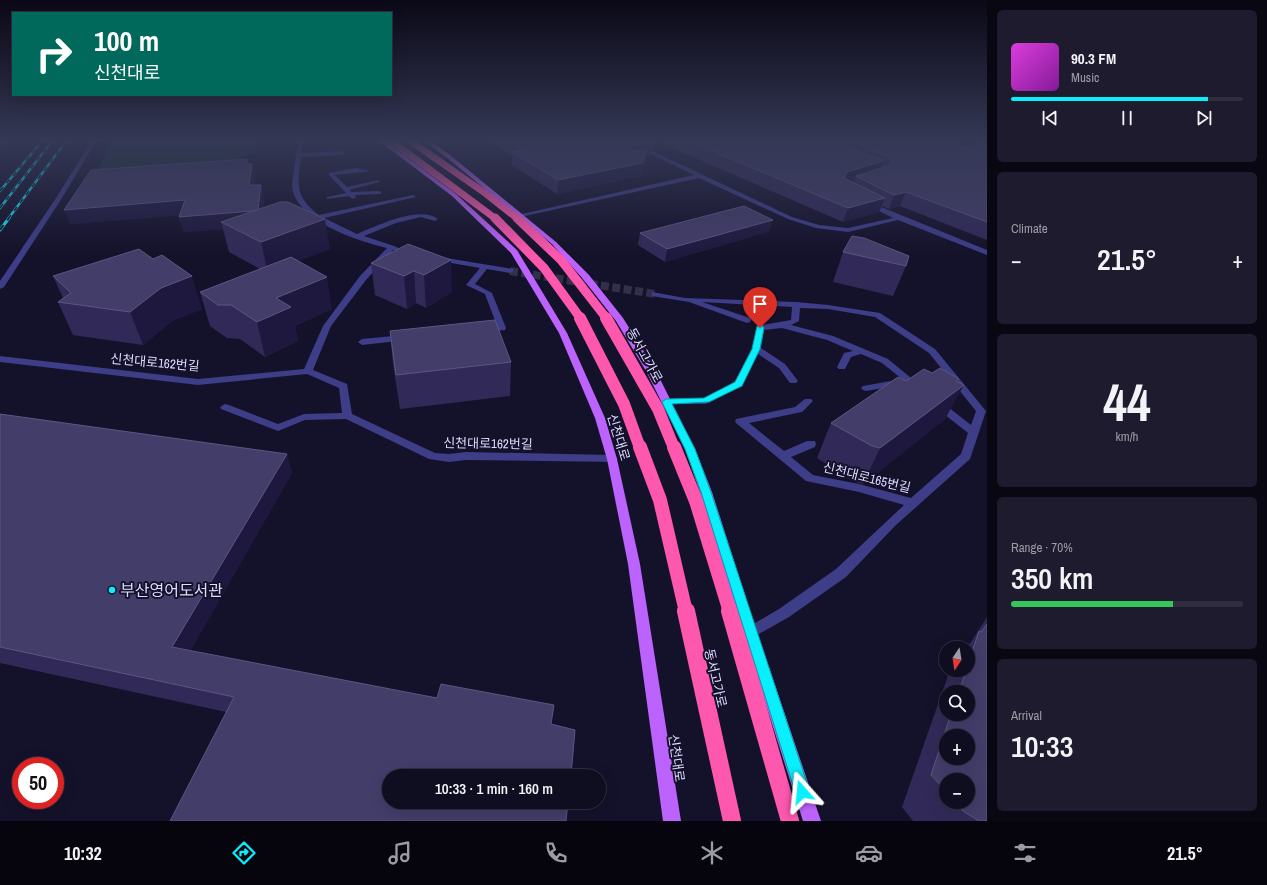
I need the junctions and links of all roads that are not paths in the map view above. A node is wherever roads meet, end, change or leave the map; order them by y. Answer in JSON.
{"nodes":[{"id":1,"x":71,"y":178,"type":"edge"},
{"id":2,"x":296,"y":178,"type":"edge"},
{"id":3,"x":334,"y":178,"type":"edge"},
{"id":4,"x":432,"y":178,"type":"edge"},
{"id":5,"x":442,"y":178,"type":"edge"},
{"id":6,"x":464,"y":178,"type":"edge"},
{"id":7,"x":476,"y":178,"type":"edge"},
{"id":8,"x":689,"y":178,"type":"edge"},
{"id":9,"x":704,"y":178,"type":"edge"},
{"id":10,"x":377,"y":181,"type":"dead end"},
{"id":11,"x":345,"y":189,"type":"junction"},
{"id":12,"x":380,"y":193,"type":"dead end"},
{"id":13,"x":351,"y":195,"type":"junction"},
{"id":14,"x":329,"y":198,"type":"dead end"},
{"id":15,"x":412,"y":200,"type":"dead end"},
{"id":16,"x":866,"y":202,"type":"edge"},
{"id":17,"x":362,"y":208,"type":"junction"},
{"id":18,"x":522,"y":216,"type":"junction"},
{"id":19,"x":318,"y":217,"type":"junction"},
{"id":20,"x":899,"y":218,"type":"junction"},
{"id":21,"x":435,"y":219,"type":"dead end"},
{"id":22,"x":359,"y":236,"type":"junction"},
{"id":23,"x":392,"y":247,"type":"junction"},
{"id":24,"x":406,"y":251,"type":"edge"},
{"id":25,"x":987,"y":253,"type":"edge"},
{"id":26,"x":426,"y":256,"type":"edge"},
{"id":27,"x":485,"y":267,"type":"junction"},
{"id":28,"x":510,"y":271,"type":"tunnel mouth"},
{"id":29,"x":0,"y":287,"type":"edge"},
{"id":30,"x":655,"y":294,"type":"tunnel mouth"},
{"id":31,"x":685,"y":300,"type":"junction"},
{"id":32,"x":796,"y":304,"type":"junction"},
{"id":33,"x":747,"y":320,"type":"dead end"},
{"id":34,"x":782,"y":325,"type":"junction"},
{"id":35,"x":479,"y":330,"type":"edge"},
{"id":36,"x":416,"y":336,"type":"edge"},
{"id":37,"x":362,"y":342,"type":"dead end"},
{"id":38,"x":756,"y":349,"type":"junction"},
{"id":39,"x":863,"y":351,"type":"junction"},
{"id":40,"x":0,"y":359,"type":"edge"},
{"id":41,"x":842,"y":367,"type":"dead end"},
{"id":42,"x":308,"y":371,"type":"junction"},
{"id":43,"x":793,"y":380,"type":"dead end"},
{"id":44,"x":909,"y":381,"type":"junction"},
{"id":45,"x":866,"y":388,"type":"dead end"},
{"id":46,"x":808,"y":401,"type":"dead end"},
{"id":47,"x":666,"y":402,"type":"junction"},
{"id":48,"x":225,"y":407,"type":"dead end"},
{"id":49,"x":347,"y":416,"type":"junction"},
{"id":50,"x":974,"y":432,"type":"junction"},
{"id":51,"x":811,"y":444,"type":"dead end"},
{"id":52,"x":782,"y":456,"type":"junction"},
{"id":53,"x":612,"y":459,"type":"junction"},
{"id":54,"x":914,"y":503,"type":"junction"},
{"id":55,"x":750,"y":633,"type":"junction"},
{"id":56,"x":672,"y":821,"type":"edge"},
{"id":57,"x":732,"y":821,"type":"edge"},
{"id":58,"x":790,"y":821,"type":"edge"},
{"id":59,"x":812,"y":821,"type":"edge"}],
"edges":[{"from":1,"to":29,"type":"street"},
{"from":2,"to":19,"type":"street"},
{"from":3,"to":11,"type":"street"},
{"from":4,"to":53,"type":"main road","name":"신천대로"},
{"from":5,"to":57,"type":"highway","name":"동서고가로","bridge":true},
{"from":6,"to":58,"type":"highway","name":"동서고가로","bridge":true},
{"from":7,"to":18,"type":"main road"},
{"from":8,"to":18,"type":"street"},
{"from":9,"to":20,"type":"street"},
{"from":10,"to":11,"type":"street"},
{"from":11,"to":13,"type":"street"},
{"from":12,"to":13,"type":"street"},
{"from":13,"to":14,"type":"street"},
{"from":13,"to":17,"type":"street"},
{"from":15,"to":17,"type":"street"},
{"from":16,"to":20,"type":"street"},
{"from":17,"to":19,"type":"street"},
{"from":18,"to":47,"type":"main road"},
{"from":19,"to":22,"type":"street"},
{"from":20,"to":25,"type":"street"},
{"from":21,"to":22,"type":"street"},
{"from":22,"to":23,"type":"street"},
{"from":23,"to":24,"type":"street"},
{"from":23,"to":42,"type":"street"},
{"from":26,"to":27,"type":"street"},
{"from":27,"to":28,"type":"street"},
{"from":27,"to":35,"type":"street"},
{"from":30,"to":31,"type":"street","name":"신천대로165번길"},
{"from":31,"to":32,"type":"street","name":"신천대로165번길"},
{"from":31,"to":33,"type":"street"},
{"from":32,"to":34,"type":"street"},
{"from":32,"to":50,"type":"street","name":"신천대로165번길"},
{"from":34,"to":38,"type":"street"},
{"from":34,"to":39,"type":"street"},
{"from":36,"to":37,"type":"street"},
{"from":38,"to":43,"type":"street"},
{"from":38,"to":47,"type":"street"},
{"from":39,"to":41,"type":"street"},
{"from":39,"to":44,"type":"street"},
{"from":40,"to":42,"type":"street","name":"신천대로162번길"},
{"from":42,"to":49,"type":"street","name":"신천대로162번길"},
{"from":44,"to":45,"type":"street"},
{"from":44,"to":50,"type":"street"},
{"from":46,"to":52,"type":"street","name":"신천대로165번길"},
{"from":47,"to":55,"type":"main road"},
{"from":48,"to":49,"type":"street","name":"신천대로162번길"},
{"from":49,"to":53,"type":"street","name":"신천대로162번길"},
{"from":50,"to":54,"type":"street","name":"신천대로165번길"},
{"from":51,"to":52,"type":"street"},
{"from":52,"to":54,"type":"street","name":"신천대로165번길"},
{"from":53,"to":56,"type":"main road","name":"신천대로"},
{"from":54,"to":55,"type":"street","name":"신천대로165번길"},
{"from":55,"to":59,"type":"main road"}]}
